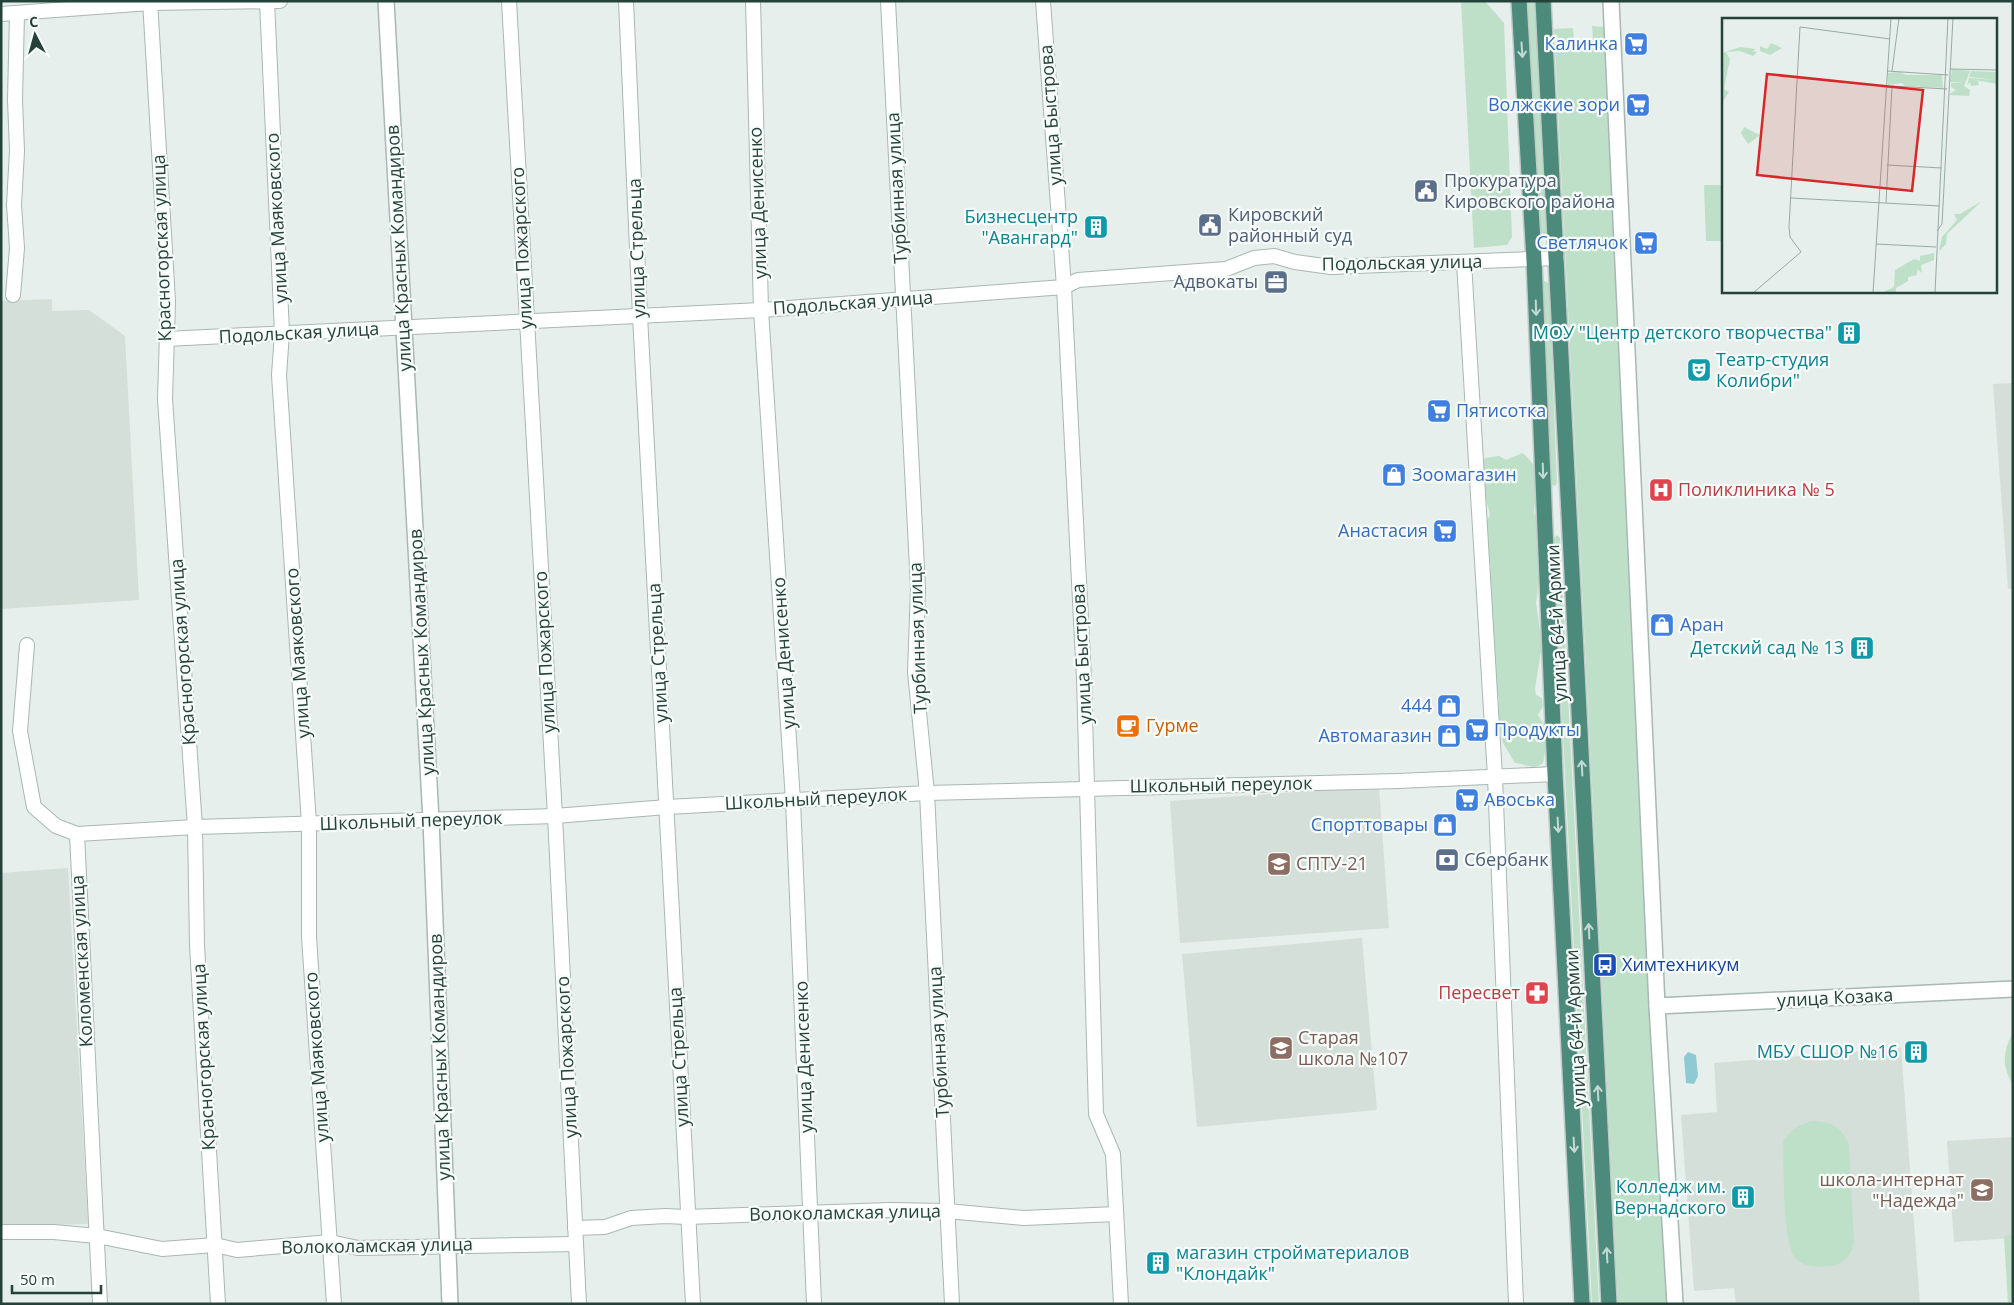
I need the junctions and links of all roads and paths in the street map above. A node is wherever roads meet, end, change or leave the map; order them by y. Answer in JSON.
{"nodes":[{"id":1,"x":386,"y":1,"type":"edge"},
{"id":2,"x":509,"y":1,"type":"edge"},
{"id":3,"x":626,"y":1,"type":"edge"},
{"id":4,"x":753,"y":1,"type":"edge"},
{"id":5,"x":888,"y":1,"type":"edge"},
{"id":6,"x":1043,"y":1,"type":"edge"},
{"id":7,"x":1518,"y":1,"type":"edge"},
{"id":8,"x":1544,"y":1,"type":"edge"},
{"id":9,"x":1611,"y":1,"type":"edge"},
{"id":10,"x":150,"y":2,"type":"edge"},
{"id":11,"x":271,"y":2,"type":"edge"},
{"id":12,"x":40,"y":7,"type":"edge"},
{"id":13,"x":1,"y":14,"type":"edge"},
{"id":14,"x":17,"y":14,"type":"junction"},
{"id":15,"x":1558,"y":258,"type":"junction"},
{"id":16,"x":1534,"y":260,"type":"junction"},
{"id":17,"x":1464,"y":262,"type":"junction"},
{"id":18,"x":1064,"y":287,"type":"junction"},
{"id":19,"x":13,"y":295,"type":"dead end"},
{"id":20,"x":902,"y":299,"type":"junction"},
{"id":21,"x":761,"y":310,"type":"junction"},
{"id":22,"x":640,"y":316,"type":"junction"},
{"id":23,"x":526,"y":320,"type":"junction"},
{"id":24,"x":404,"y":328,"type":"junction"},
{"id":25,"x":282,"y":333,"type":"junction"},
{"id":26,"x":166,"y":340,"type":"junction"},
{"id":27,"x":1570,"y":504,"type":"junction"},
{"id":28,"x":1544,"y":505,"type":"junction"},
{"id":29,"x":27,"y":645,"type":"dead end"},
{"id":30,"x":1555,"y":774,"type":"junction"},
{"id":31,"x":1495,"y":777,"type":"junction"},
{"id":32,"x":1087,"y":789,"type":"junction"},
{"id":33,"x":927,"y":793,"type":"junction"},
{"id":34,"x":793,"y":800,"type":"junction"},
{"id":35,"x":667,"y":807,"type":"junction"},
{"id":36,"x":555,"y":816,"type":"junction"},
{"id":37,"x":431,"y":820,"type":"junction"},
{"id":38,"x":309,"y":824,"type":"junction"},
{"id":39,"x":195,"y":827,"type":"junction"},
{"id":40,"x":77,"y":834,"type":"junction"},
{"id":41,"x":2013,"y":990,"type":"edge"},
{"id":42,"x":1656,"y":1006,"type":"junction"},
{"id":43,"x":947,"y":1211,"type":"junction"},
{"id":44,"x":810,"y":1214,"type":"junction"},
{"id":45,"x":1116,"y":1214,"type":"junction"},
{"id":46,"x":687,"y":1217,"type":"junction"},
{"id":47,"x":575,"y":1228,"type":"junction"},
{"id":48,"x":1,"y":1232,"type":"edge"},
{"id":49,"x":96,"y":1236,"type":"junction"},
{"id":50,"x":330,"y":1242,"type":"junction"},
{"id":51,"x":576,"y":1244,"type":"junction"},
{"id":52,"x":215,"y":1245,"type":"junction"},
{"id":53,"x":448,"y":1246,"type":"junction"},
{"id":54,"x":100,"y":1304,"type":"edge"},
{"id":55,"x":218,"y":1304,"type":"edge"},
{"id":56,"x":334,"y":1304,"type":"edge"},
{"id":57,"x":450,"y":1304,"type":"edge"},
{"id":58,"x":579,"y":1304,"type":"edge"},
{"id":59,"x":693,"y":1304,"type":"edge"},
{"id":60,"x":814,"y":1304,"type":"edge"},
{"id":61,"x":952,"y":1304,"type":"edge"},
{"id":62,"x":1121,"y":1304,"type":"edge"},
{"id":63,"x":1516,"y":1304,"type":"edge"},
{"id":64,"x":1582,"y":1304,"type":"edge"},
{"id":65,"x":1609,"y":1304,"type":"edge"},
{"id":66,"x":1675,"y":1304,"type":"edge"}],
"edges":[{"from":1,"to":24,"type":"street","name":"улица Красных Командиров"},
{"from":2,"to":23,"type":"street","name":"улица Пожарского"},
{"from":3,"to":22,"type":"street","name":"улица Стрельца"},
{"from":4,"to":21,"type":"street","name":"улица Денисенко"},
{"from":5,"to":20,"type":"street","name":"Турбинная улица"},
{"from":6,"to":18,"type":"street","name":"улица Быстрова"},
{"from":7,"to":16,"type":"highway","name":"улица 64-й Армии","one_way":true},
{"from":8,"to":15,"type":"highway","name":"улица 64-й Армии"},
{"from":9,"to":42,"type":"street"},
{"from":10,"to":11,"type":"street"},
{"from":10,"to":12,"type":"street"},
{"from":10,"to":26,"type":"street","name":"Красногорская улица"},
{"from":11,"to":25,"type":"street","name":"улица Маяковского"},
{"from":12,"to":14,"type":"street"},
{"from":13,"to":14,"type":"street"},
{"from":14,"to":19,"type":"street"},
{"from":15,"to":16,"type":"street","name":"Подольская улица"},
{"from":15,"to":27,"type":"highway","name":"улица 64-й Армии"},
{"from":16,"to":17,"type":"street","name":"Подольская улица"},
{"from":16,"to":28,"type":"highway","name":"улица 64-й Армии","one_way":true},
{"from":17,"to":18,"type":"street","name":"Подольская улица"},
{"from":17,"to":31,"type":"street"},
{"from":18,"to":20,"type":"street","name":"Подольская улица"},
{"from":18,"to":32,"type":"street","name":"улица Быстрова"},
{"from":20,"to":21,"type":"street","name":"Подольская улица"},
{"from":20,"to":33,"type":"street","name":"Турбинная улица"},
{"from":21,"to":22,"type":"street","name":"Подольская улица"},
{"from":21,"to":34,"type":"street","name":"улица Денисенко"},
{"from":22,"to":23,"type":"street","name":"Подольская улица"},
{"from":22,"to":35,"type":"street","name":"улица Стрельца"},
{"from":23,"to":24,"type":"street","name":"Подольская улица"},
{"from":23,"to":36,"type":"street","name":"улица Пожарского"},
{"from":24,"to":25,"type":"street","name":"Подольская улица"},
{"from":24,"to":37,"type":"street","name":"улица Красных Командиров"},
{"from":25,"to":26,"type":"street","name":"Подольская улица"},
{"from":25,"to":38,"type":"street","name":"улица Маяковского"},
{"from":26,"to":39,"type":"street","name":"Красногорская улица"},
{"from":27,"to":28,"type":"highway"},
{"from":65,"to":27,"type":"highway","name":"улица 64-й Армии","one_way":true},
{"from":28,"to":30,"type":"highway","name":"улица 64-й Армии"},
{"from":29,"to":40,"type":"street"},
{"from":30,"to":31,"type":"street","name":"Школьный переулок"},
{"from":30,"to":64,"type":"highway","name":"улица 64-й Армии","one_way":true},
{"from":31,"to":32,"type":"street","name":"Школьный переулок"},
{"from":31,"to":63,"type":"street"},
{"from":32,"to":33,"type":"street","name":"Школьный переулок"},
{"from":32,"to":45,"type":"street","name":"улица Быстрова"},
{"from":33,"to":34,"type":"street","name":"Школьный переулок"},
{"from":33,"to":43,"type":"street","name":"Турбинная улица"},
{"from":34,"to":35,"type":"street","name":"Школьный переулок"},
{"from":34,"to":44,"type":"street","name":"улица Денисенко"},
{"from":35,"to":36,"type":"street","name":"Школьный переулок"},
{"from":35,"to":46,"type":"street","name":"улица Стрельца"},
{"from":36,"to":37,"type":"street","name":"Школьный переулок"},
{"from":36,"to":47,"type":"street","name":"улица Пожарского"},
{"from":37,"to":38,"type":"street","name":"Школьный переулок"},
{"from":37,"to":53,"type":"street","name":"улица Красных Командиров"},
{"from":38,"to":39,"type":"street","name":"Школьный переулок"},
{"from":38,"to":50,"type":"street","name":"улица Маяковского"},
{"from":39,"to":40,"type":"street","name":"Школьный переулок"},
{"from":39,"to":52,"type":"street","name":"Красногорская улица"},
{"from":40,"to":49,"type":"street","name":"Коломенская улица"},
{"from":41,"to":42,"type":"street","name":"улица Козака"},
{"from":42,"to":66,"type":"street"},
{"from":43,"to":44,"type":"street","name":"Волоколамская улица"},
{"from":43,"to":45,"type":"street","name":"Волоколамская улица"},
{"from":43,"to":61,"type":"street","name":"Турбинная улица"},
{"from":44,"to":46,"type":"street","name":"Волоколамская улица"},
{"from":44,"to":60,"type":"street","name":"улица Денисенко"},
{"from":45,"to":62,"type":"street","name":"улица Быстрова"},
{"from":46,"to":47,"type":"street","name":"Волоколамская улица"},
{"from":46,"to":59,"type":"street","name":"улица Стрельца"},
{"from":47,"to":51,"type":"street","name":"улица Пожарского"},
{"from":48,"to":49,"type":"street","name":"Волоколамская улица"},
{"from":49,"to":52,"type":"street","name":"Волоколамская улица"},
{"from":49,"to":54,"type":"street","name":"Коломенская улица"},
{"from":50,"to":52,"type":"street","name":"Волоколамская улица"},
{"from":50,"to":53,"type":"street","name":"Волоколамская улица"},
{"from":50,"to":56,"type":"street","name":"улица Маяковского"},
{"from":51,"to":53,"type":"street","name":"Волоколамская улица"},
{"from":51,"to":58,"type":"street","name":"улица Пожарского"},
{"from":52,"to":55,"type":"street","name":"Красногорская улица"},
{"from":53,"to":57,"type":"street","name":"улица Красных Командиров"}]}
